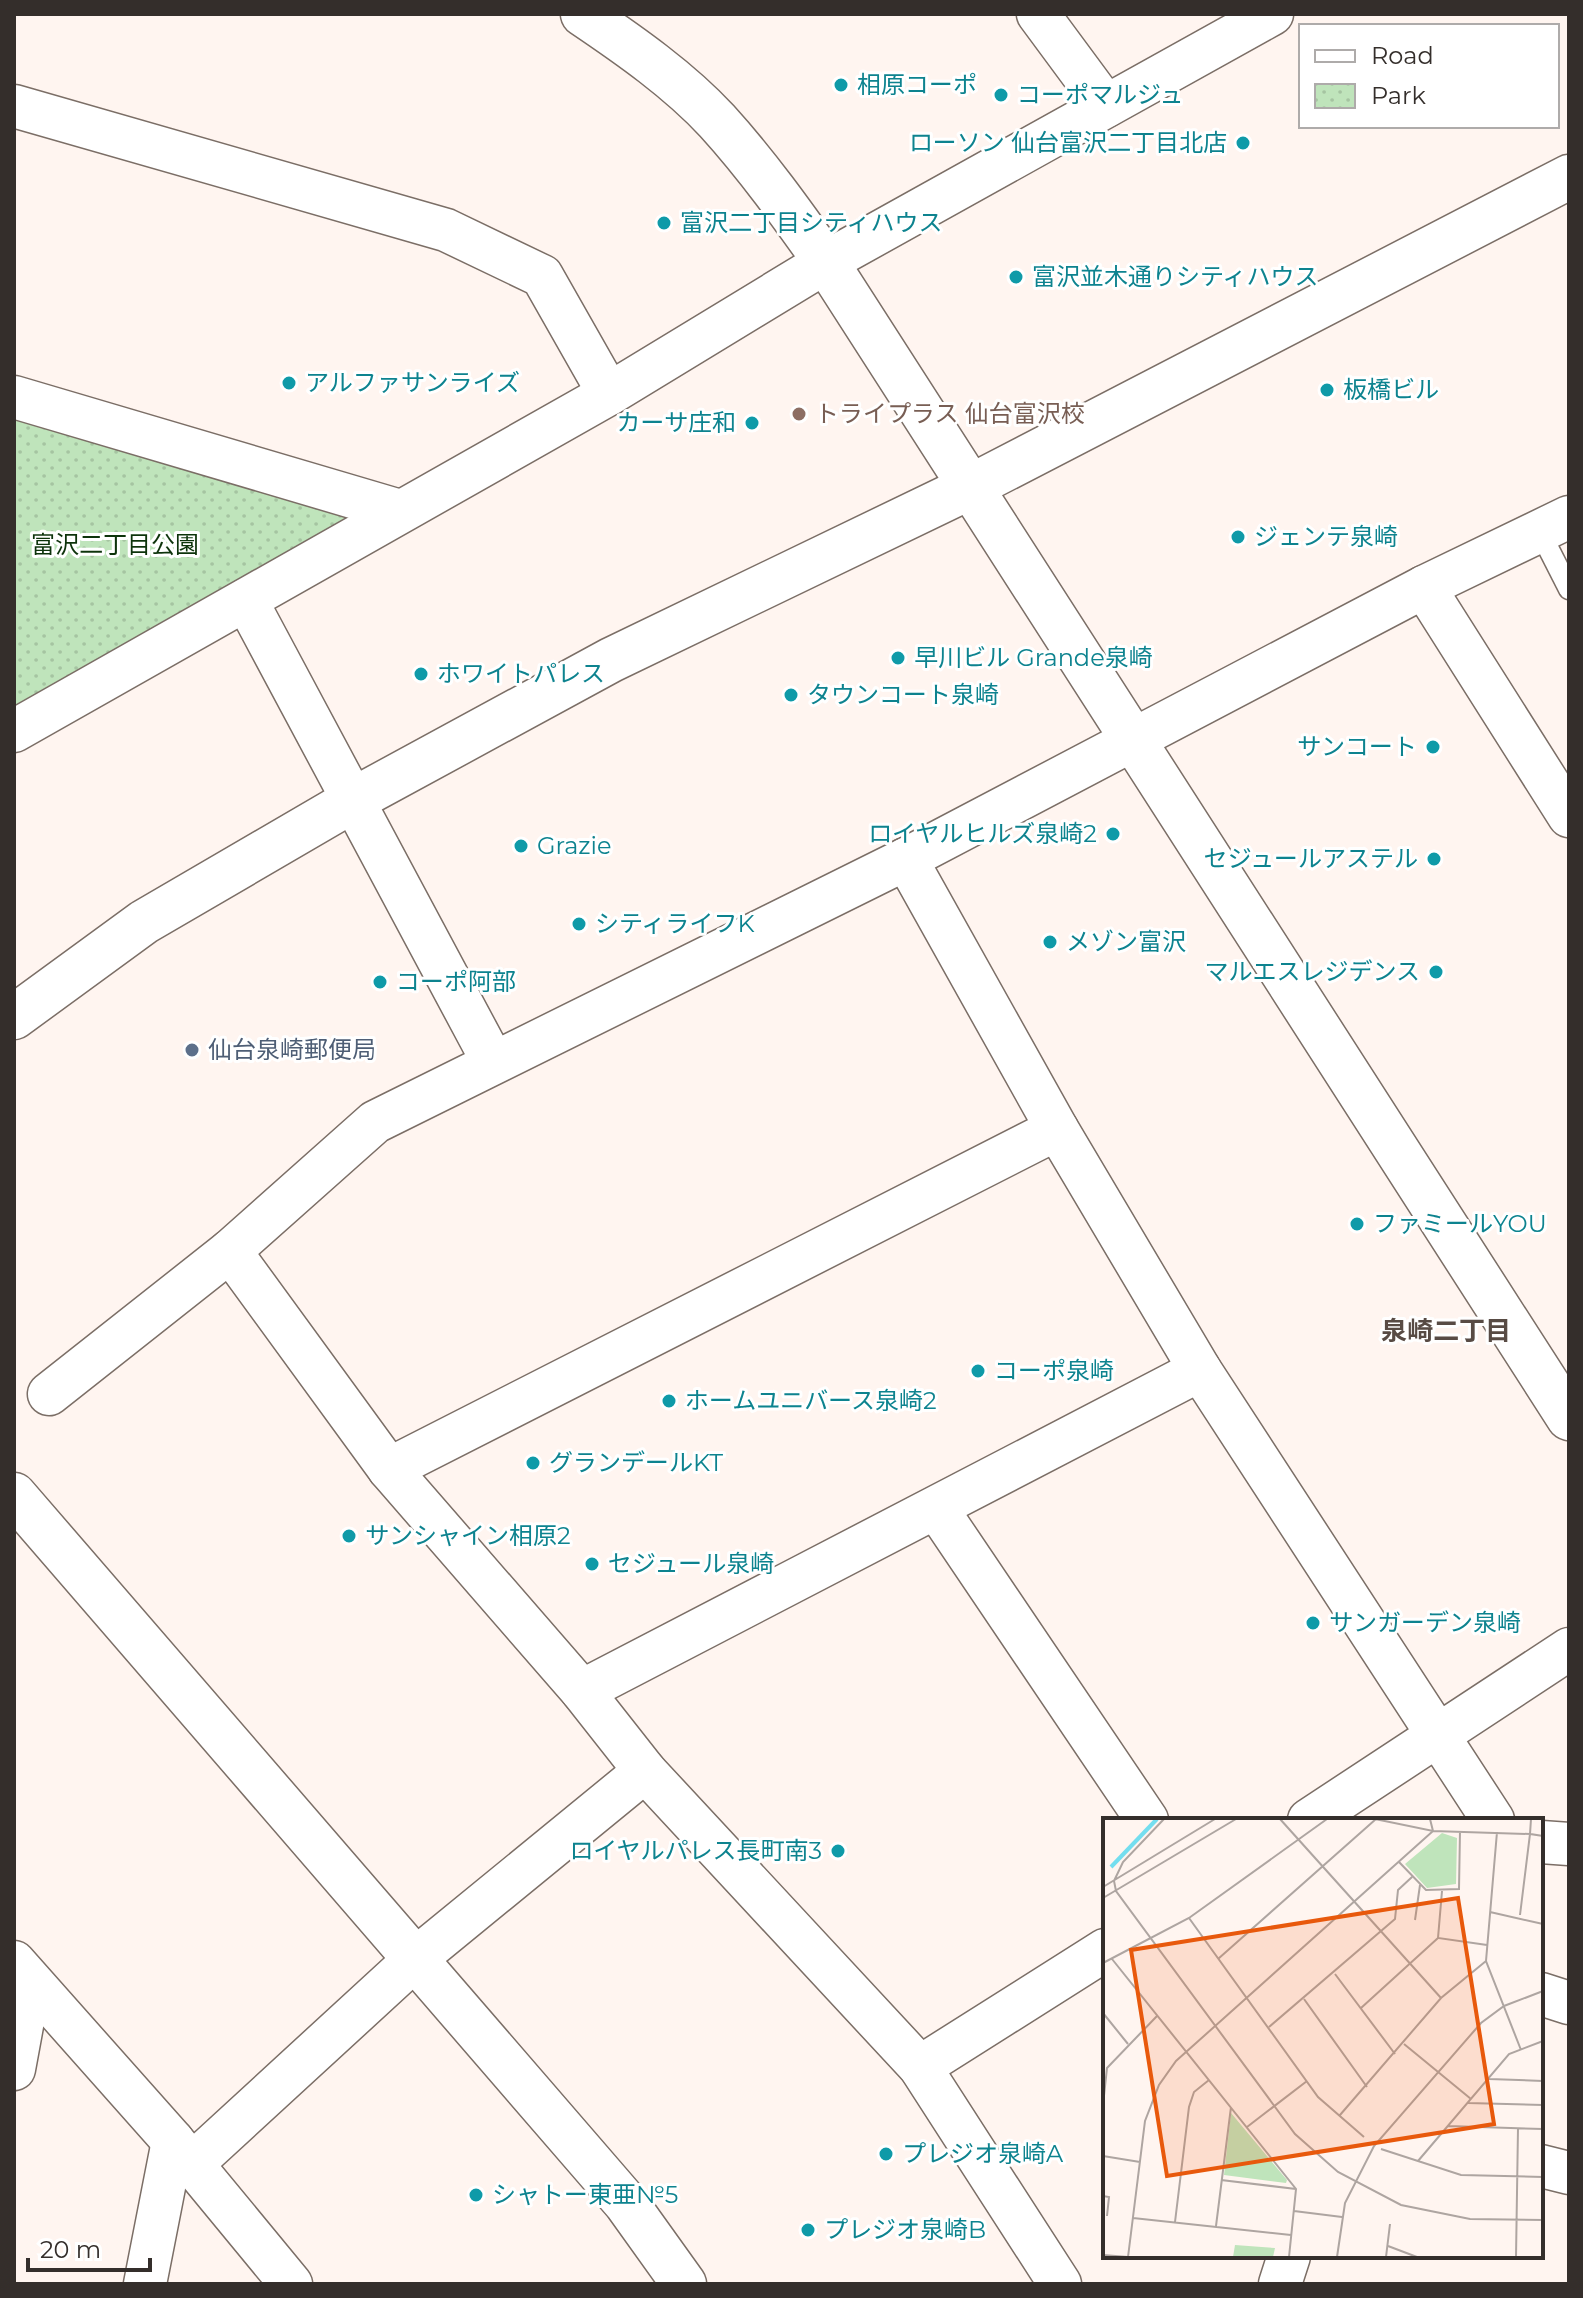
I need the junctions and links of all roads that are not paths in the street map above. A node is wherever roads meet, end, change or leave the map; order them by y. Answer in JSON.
{"nodes":[{"id":1,"x":583,"y":14,"type":"edge"},
{"id":2,"x":1038,"y":14,"type":"edge"},
{"id":3,"x":1272,"y":14,"type":"edge"},
{"id":4,"x":14,"y":106,"type":"edge"},
{"id":5,"x":1106,"y":106,"type":"junction"},
{"id":6,"x":1569,"y":177,"type":"edge"},
{"id":7,"x":826,"y":262,"type":"junction"},
{"id":8,"x":609,"y":394,"type":"junction"},
{"id":9,"x":14,"y":397,"type":"edge"},
{"id":10,"x":970,"y":487,"type":"junction"},
{"id":11,"x":400,"y":511,"type":"junction"},
{"id":12,"x":1555,"y":524,"type":"edge"},
{"id":13,"x":1424,"y":587,"type":"junction"},
{"id":14,"x":1569,"y":589,"type":"edge"},
{"id":15,"x":246,"y":600,"type":"junction"},
{"id":16,"x":14,"y":731,"type":"edge"},
{"id":17,"x":1133,"y":741,"type":"junction"},
{"id":18,"x":355,"y":799,"type":"junction"},
{"id":19,"x":1569,"y":816,"type":"edge"},
{"id":20,"x":906,"y":859,"type":"junction"},
{"id":21,"x":14,"y":1017,"type":"edge"},
{"id":22,"x":493,"y":1062,"type":"junction"},
{"id":23,"x":1057,"y":1129,"type":"junction"},
{"id":24,"x":230,"y":1251,"type":"junction"},
{"id":25,"x":1200,"y":1370,"type":"junction"},
{"id":26,"x":49,"y":1394,"type":"dead end"},
{"id":27,"x":1569,"y":1418,"type":"edge"},
{"id":28,"x":389,"y":1469,"type":"junction"},
{"id":29,"x":14,"y":1495,"type":"edge"},
{"id":30,"x":937,"y":1509,"type":"junction"},
{"id":31,"x":1569,"y":1649,"type":"edge"},
{"id":32,"x":582,"y":1691,"type":"junction"},
{"id":33,"x":1437,"y":1737,"type":"junction"},
{"id":34,"x":645,"y":1771,"type":"junction"},
{"id":35,"x":1146,"y":1818,"type":"edge"},
{"id":36,"x":1312,"y":1818,"type":"edge"},
{"id":37,"x":1492,"y":1818,"type":"edge"},
{"id":38,"x":1543,"y":1842,"type":"edge"},
{"id":39,"x":1569,"y":1844,"type":"edge"},
{"id":40,"x":1103,"y":1951,"type":"edge"},
{"id":41,"x":414,"y":1960,"type":"junction"},
{"id":42,"x":22,"y":1972,"type":"edge"},
{"id":43,"x":1543,"y":1995,"type":"edge"},
{"id":44,"x":1569,"y":2003,"type":"edge"},
{"id":45,"x":920,"y":2067,"type":"junction"},
{"id":46,"x":14,"y":2069,"type":"edge"},
{"id":47,"x":183,"y":2152,"type":"junction"},
{"id":48,"x":1543,"y":2166,"type":"edge"},
{"id":49,"x":1569,"y":2173,"type":"edge"},
{"id":50,"x":1288,"y":2258,"type":"edge"},
{"id":51,"x":145,"y":2284,"type":"edge"},
{"id":52,"x":291,"y":2284,"type":"edge"},
{"id":53,"x":684,"y":2284,"type":"edge"},
{"id":54,"x":1060,"y":2284,"type":"edge"},
{"id":55,"x":1280,"y":2284,"type":"edge"}],
"edges":[{"from":1,"to":7,"type":"street"},
{"from":2,"to":5,"type":"street"},
{"from":3,"to":5,"type":"street"},
{"from":4,"to":8,"type":"street"},
{"from":5,"to":7,"type":"street"},
{"from":6,"to":10,"type":"street"},
{"from":7,"to":8,"type":"street"},
{"from":7,"to":10,"type":"street"},
{"from":8,"to":11,"type":"street"},
{"from":9,"to":11,"type":"street"},
{"from":10,"to":17,"type":"street"},
{"from":10,"to":18,"type":"street"},
{"from":11,"to":15,"type":"street"},
{"from":12,"to":13,"type":"street"},
{"from":12,"to":14,"type":"lane"},
{"from":13,"to":17,"type":"street"},
{"from":13,"to":19,"type":"street"},
{"from":15,"to":16,"type":"street"},
{"from":15,"to":18,"type":"street"},
{"from":17,"to":20,"type":"street"},
{"from":17,"to":27,"type":"street"},
{"from":18,"to":21,"type":"street"},
{"from":18,"to":22,"type":"street"},
{"from":20,"to":22,"type":"street"},
{"from":20,"to":23,"type":"street"},
{"from":22,"to":24,"type":"street"},
{"from":23,"to":25,"type":"street"},
{"from":23,"to":28,"type":"street"},
{"from":24,"to":26,"type":"street"},
{"from":24,"to":28,"type":"street"},
{"from":25,"to":30,"type":"street"},
{"from":25,"to":33,"type":"street"},
{"from":28,"to":32,"type":"street"},
{"from":29,"to":41,"type":"street"},
{"from":30,"to":32,"type":"street"},
{"from":30,"to":35,"type":"street"},
{"from":31,"to":33,"type":"street"},
{"from":32,"to":34,"type":"street"},
{"from":33,"to":36,"type":"street"},
{"from":33,"to":37,"type":"street"},
{"from":34,"to":41,"type":"street"},
{"from":34,"to":45,"type":"street"},
{"from":38,"to":39,"type":"street"},
{"from":40,"to":45,"type":"street"},
{"from":41,"to":47,"type":"street"},
{"from":41,"to":53,"type":"street"},
{"from":42,"to":46,"type":"street"},
{"from":42,"to":47,"type":"street"},
{"from":43,"to":44,"type":"street"},
{"from":45,"to":54,"type":"street"},
{"from":47,"to":51,"type":"street"},
{"from":47,"to":52,"type":"street"},
{"from":48,"to":49,"type":"street"},
{"from":50,"to":55,"type":"street"}]}
